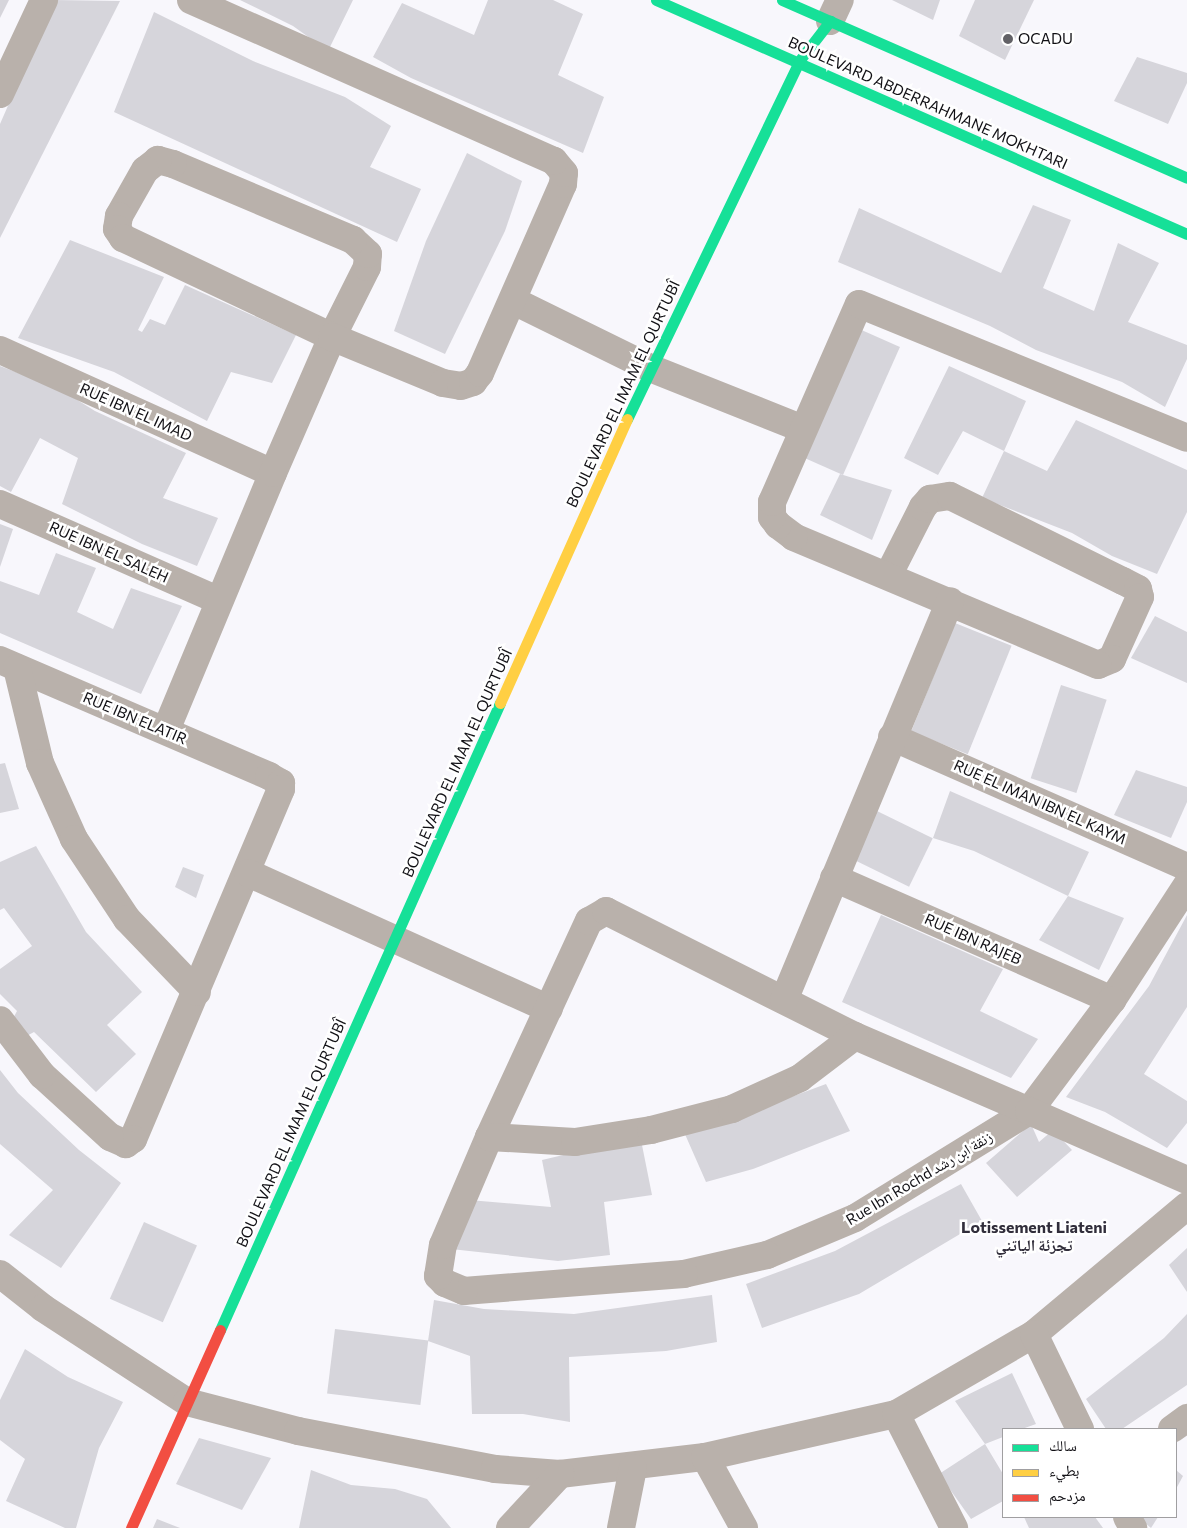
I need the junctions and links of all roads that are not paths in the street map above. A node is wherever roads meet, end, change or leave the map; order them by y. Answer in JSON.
{"nodes":[{"id":1,"x":44,"y":0,"type":"edge"},
{"id":2,"x":191,"y":0,"type":"edge"},
{"id":3,"x":656,"y":0,"type":"edge"},
{"id":4,"x":782,"y":0,"type":"edge"},
{"id":5,"x":835,"y":10,"type":"edge"},
{"id":6,"x":799,"y":62,"type":"junction"},
{"id":7,"x":0,"y":94,"type":"edge"},
{"id":8,"x":1187,"y":178,"type":"edge"},
{"id":9,"x":1187,"y":234,"type":"edge"},
{"id":10,"x":514,"y":301,"type":"junction"},
{"id":11,"x":332,"y":337,"type":"junction"},
{"id":12,"x":0,"y":350,"type":"edge"},
{"id":13,"x":650,"y":368,"type":"junction"},
{"id":14,"x":801,"y":428,"type":"junction"},
{"id":15,"x":1187,"y":438,"type":"edge"},
{"id":16,"x":273,"y":473,"type":"junction"},
{"id":17,"x":0,"y":504,"type":"edge"},
{"id":18,"x":889,"y":574,"type":"junction"},
{"id":19,"x":218,"y":600,"type":"junction"},
{"id":20,"x":950,"y":601,"type":"junction"},
{"id":21,"x":8,"y":664,"type":"edge"},
{"id":22,"x":166,"y":730,"type":"junction"},
{"id":23,"x":892,"y":738,"type":"junction"},
{"id":24,"x":1187,"y":867,"type":"edge"},
{"id":25,"x":248,"y":873,"type":"junction"},
{"id":26,"x":834,"y":878,"type":"junction"},
{"id":27,"x":1187,"y":885,"type":"edge"},
{"id":28,"x":394,"y":939,"type":"junction"},
{"id":29,"x":197,"y":992,"type":"junction"},
{"id":30,"x":784,"y":1000,"type":"junction"},
{"id":31,"x":1112,"y":1000,"type":"junction"},
{"id":32,"x":549,"y":1009,"type":"junction"},
{"id":33,"x":0,"y":1020,"type":"edge"},
{"id":34,"x":855,"y":1036,"type":"junction"},
{"id":35,"x":1029,"y":1112,"type":"junction"},
{"id":36,"x":489,"y":1137,"type":"junction"},
{"id":37,"x":1187,"y":1180,"type":"edge"},
{"id":38,"x":1187,"y":1206,"type":"edge"},
{"id":39,"x":0,"y":1274,"type":"edge"},
{"id":40,"x":1034,"y":1334,"type":"junction"},
{"id":41,"x":187,"y":1402,"type":"junction"},
{"id":42,"x":896,"y":1414,"type":"junction"},
{"id":43,"x":1187,"y":1418,"type":"edge"},
{"id":44,"x":1080,"y":1428,"type":"edge"},
{"id":45,"x":1173,"y":1428,"type":"edge"},
{"id":46,"x":705,"y":1457,"type":"junction"},
{"id":47,"x":633,"y":1468,"type":"junction"},
{"id":48,"x":560,"y":1474,"type":"junction"},
{"id":49,"x":130,"y":1528,"type":"edge"},
{"id":50,"x":510,"y":1528,"type":"edge"},
{"id":51,"x":620,"y":1528,"type":"edge"},
{"id":52,"x":744,"y":1528,"type":"edge"},
{"id":53,"x":954,"y":1528,"type":"edge"}],
"edges":[{"from":1,"to":7,"type":"street"},
{"from":2,"to":10,"type":"street"},
{"from":3,"to":6,"type":"street","name":"BOULEVARD ABDERRAHMANE MOKHTARI"},
{"from":4,"to":5,"type":"street"},
{"from":5,"to":6,"type":"street","name":"BOULEVARD EL IMAM EL QURTUBÎ"},
{"from":5,"to":8,"type":"street"},
{"from":6,"to":9,"type":"street","name":"BOULEVARD ABDERRAHMANE MOKHTARI"},
{"from":6,"to":13,"type":"street","name":"BOULEVARD EL IMAM EL QURTUBÎ"},
{"from":10,"to":11,"type":"street"},
{"from":10,"to":13,"type":"street"},
{"from":11,"to":11,"type":"street"},
{"from":11,"to":16,"type":"street"},
{"from":12,"to":16,"type":"street","name":"RUE IBN EL IMAD"},
{"from":13,"to":14,"type":"street"},
{"from":13,"to":28,"type":"street","name":"BOULEVARD EL IMAM EL QURTUBÎ"},
{"from":14,"to":15,"type":"street"},
{"from":14,"to":18,"type":"street"},
{"from":16,"to":19,"type":"street"},
{"from":17,"to":19,"type":"street","name":"RUE IBN EL SALEH"},
{"from":18,"to":20,"type":"street"},
{"from":18,"to":20,"type":"street"},
{"from":19,"to":22,"type":"street"},
{"from":20,"to":23,"type":"street"},
{"from":21,"to":22,"type":"street","name":"RUE IBN ELATIR"},
{"from":21,"to":29,"type":"street"},
{"from":22,"to":25,"type":"street","name":"RUE IBN ELATIR"},
{"from":23,"to":24,"type":"street","name":"RUE EL IMAN IBN EL KAYM"},
{"from":23,"to":26,"type":"street"},
{"from":25,"to":28,"type":"street"},
{"from":25,"to":29,"type":"street"},
{"from":26,"to":30,"type":"street"},
{"from":26,"to":31,"type":"street","name":"RUE IBN RAJEB"},
{"from":27,"to":31,"type":"street","name":"Rue Ibn Rochd زنقة ابن رشد"},
{"from":28,"to":32,"type":"street"},
{"from":28,"to":41,"type":"street","name":"BOULEVARD EL IMAM EL QURTUBÎ"},
{"from":29,"to":33,"type":"street"},
{"from":30,"to":32,"type":"street"},
{"from":30,"to":34,"type":"street"},
{"from":31,"to":35,"type":"street","name":"Rue Ibn Rochd زنقة ابن رشد"},
{"from":32,"to":36,"type":"street"},
{"from":34,"to":35,"type":"street"},
{"from":34,"to":36,"type":"street"},
{"from":35,"to":36,"type":"street","name":"Rue Ibn Rochd زنقة ابن رشد"},
{"from":35,"to":37,"type":"street"},
{"from":38,"to":40,"type":"street"},
{"from":39,"to":41,"type":"street"},
{"from":40,"to":42,"type":"street"},
{"from":40,"to":44,"type":"street"},
{"from":41,"to":48,"type":"street"},
{"from":41,"to":49,"type":"street","name":"BOULEVARD EL IMAM EL QURTUBÎ"},
{"from":42,"to":46,"type":"street"},
{"from":42,"to":53,"type":"street"},
{"from":43,"to":45,"type":"street"},
{"from":46,"to":47,"type":"street"},
{"from":46,"to":52,"type":"street"},
{"from":47,"to":48,"type":"street"},
{"from":47,"to":51,"type":"street"},
{"from":48,"to":50,"type":"street"}]}
